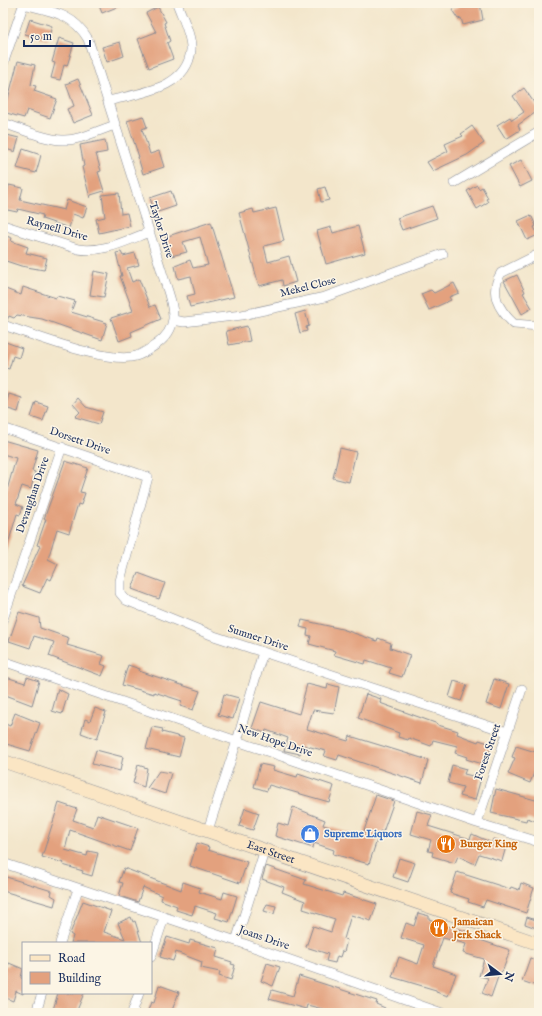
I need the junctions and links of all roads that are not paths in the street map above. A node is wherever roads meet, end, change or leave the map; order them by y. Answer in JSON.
{"nodes":[{"id":1,"x":23,"y":3,"type":"edge"},
{"id":2,"x":177,"y":3,"type":"edge"},
{"id":3,"x":3,"y":64,"type":"edge"},
{"id":4,"x":108,"y":101,"type":"junction"},
{"id":5,"x":3,"y":123,"type":"edge"},
{"id":6,"x":115,"y":125,"type":"junction"},
{"id":7,"x":539,"y":132,"type":"edge"},
{"id":8,"x":454,"y":183,"type":"dead end"},
{"id":9,"x":3,"y":225,"type":"edge"},
{"id":10,"x":149,"y":232,"type":"junction"},
{"id":11,"x":443,"y":254,"type":"dead end"},
{"id":12,"x":539,"y":254,"type":"edge"},
{"id":13,"x":173,"y":320,"type":"junction"},
{"id":14,"x":3,"y":325,"type":"edge"},
{"id":15,"x":539,"y":326,"type":"edge"},
{"id":16,"x":3,"y":428,"type":"edge"},
{"id":17,"x":62,"y":447,"type":"junction"},
{"id":18,"x":148,"y":477,"type":"joint"},
{"id":19,"x":3,"y":619,"type":"edge"},
{"id":20,"x":262,"y":652,"type":"junction"},
{"id":21,"x":3,"y":661,"type":"edge"},
{"id":22,"x":522,"y":689,"type":"dead end"},
{"id":23,"x":507,"y":732,"type":"junction"},
{"id":24,"x":237,"y":741,"type":"junction"},
{"id":25,"x":3,"y":761,"type":"edge"},
{"id":26,"x":476,"y":823,"type":"junction"},
{"id":27,"x":208,"y":830,"type":"junction"},
{"id":28,"x":539,"y":842,"type":"edge"},
{"id":29,"x":265,"y":849,"type":"junction"},
{"id":30,"x":3,"y":864,"type":"edge"},
{"id":31,"x":78,"y":889,"type":"junction"},
{"id":32,"x":164,"y":918,"type":"junction"},
{"id":33,"x":236,"y":941,"type":"junction"},
{"id":34,"x":60,"y":942,"type":"edge"},
{"id":35,"x":539,"y":944,"type":"edge"},
{"id":36,"x":152,"y":954,"type":"edge"},
{"id":37,"x":42,"y":994,"type":"edge"},
{"id":38,"x":139,"y":994,"type":"edge"},
{"id":39,"x":36,"y":1013,"type":"edge"},
{"id":40,"x":132,"y":1013,"type":"edge"},
{"id":41,"x":442,"y":1013,"type":"edge"}],
"edges":[{"from":1,"to":3,"type":"street"},
{"from":1,"to":4,"type":"street","name":"Taylor Drive"},
{"from":2,"to":4,"type":"street"},
{"from":4,"to":6,"type":"street","name":"Taylor Drive"},
{"from":5,"to":6,"type":"street"},
{"from":6,"to":10,"type":"street","name":"Taylor Drive"},
{"from":7,"to":8,"type":"street"},
{"from":9,"to":10,"type":"street","name":"Raynell Drive"},
{"from":10,"to":13,"type":"street","name":"Taylor Drive"},
{"from":11,"to":13,"type":"street","name":"Mekel Close"},
{"from":12,"to":15,"type":"street"},
{"from":13,"to":14,"type":"street"},
{"from":16,"to":17,"type":"street","name":"Dorsett Drive"},
{"from":17,"to":18,"type":"street","name":"Dorsett Drive"},
{"from":17,"to":19,"type":"street","name":"Devaughan Drive"},
{"from":18,"to":20,"type":"street","name":"Sumner Drive"},
{"from":20,"to":23,"type":"street","name":"Sumner Drive"},
{"from":20,"to":24,"type":"street"},
{"from":21,"to":24,"type":"street","name":"New Hope Drive"},
{"from":22,"to":23,"type":"street","name":"Forest Street"},
{"from":23,"to":26,"type":"street","name":"Forest Street"},
{"from":24,"to":26,"type":"street","name":"New Hope Drive"},
{"from":24,"to":27,"type":"street"},
{"from":25,"to":27,"type":"main road","name":"East Street"},
{"from":26,"to":28,"type":"street","name":"New Hope Drive"},
{"from":27,"to":29,"type":"main road","name":"East Street"},
{"from":29,"to":33,"type":"street"},
{"from":29,"to":35,"type":"main road","name":"East Street"},
{"from":30,"to":31,"type":"street","name":"Joans Drive"},
{"from":31,"to":32,"type":"street","name":"Joans Drive"},
{"from":31,"to":34,"type":"street"},
{"from":32,"to":33,"type":"street","name":"Joans Drive"},
{"from":32,"to":36,"type":"street"},
{"from":33,"to":41,"type":"street","name":"Joans Drive"},
{"from":37,"to":39,"type":"street"},
{"from":38,"to":40,"type":"street"}]}
